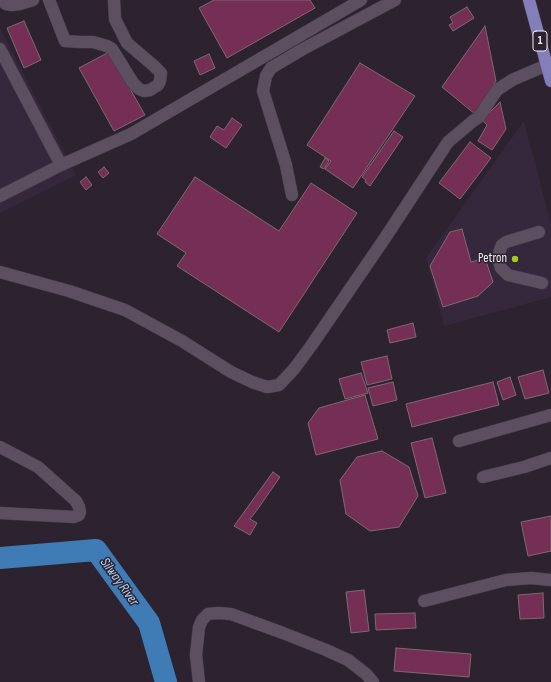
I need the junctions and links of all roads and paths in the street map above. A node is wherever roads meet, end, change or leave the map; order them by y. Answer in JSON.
{"nodes":[{"id":1,"x":1,"y":0,"type":"edge"},
{"id":2,"x":32,"y":0,"type":"edge"},
{"id":3,"x":49,"y":0,"type":"edge"},
{"id":4,"x":114,"y":0,"type":"edge"},
{"id":5,"x":362,"y":0,"type":"edge"},
{"id":6,"x":396,"y":0,"type":"edge"},
{"id":7,"x":529,"y":0,"type":"edge"},
{"id":8,"x":0,"y":49,"type":"edge"},
{"id":9,"x":547,"y":58,"type":"edge"},
{"id":10,"x":551,"y":82,"type":"edge"},
{"id":11,"x":61,"y":166,"type":"junction"},
{"id":12,"x":292,"y":195,"type":"dead end"},
{"id":13,"x":0,"y":196,"type":"edge"},
{"id":14,"x":539,"y":232,"type":"dead end"},
{"id":15,"x":0,"y":272,"type":"edge"},
{"id":16,"x":542,"y":283,"type":"dead end"},
{"id":17,"x":551,"y":415,"type":"edge"},
{"id":18,"x":459,"y":440,"type":"dead end"},
{"id":19,"x":0,"y":447,"type":"edge"},
{"id":20,"x":551,"y":458,"type":"edge"},
{"id":21,"x":483,"y":477,"type":"dead end"},
{"id":22,"x":0,"y":513,"type":"edge"},
{"id":23,"x":551,"y":580,"type":"edge"},
{"id":24,"x":424,"y":601,"type":"dead end"},
{"id":25,"x":199,"y":682,"type":"edge"},
{"id":26,"x":374,"y":682,"type":"edge"}],
"edges":[{"from":1,"to":2,"type":"street"},
{"from":3,"to":4,"type":"street"},
{"from":5,"to":11,"type":"street"},
{"from":6,"to":12,"type":"street"},
{"from":7,"to":9,"type":"main road","number":"1"},
{"from":8,"to":11,"type":"street"},
{"from":9,"to":10,"type":"main road","number":"1"},
{"from":9,"to":15,"type":"street"},
{"from":11,"to":13,"type":"street"},
{"from":14,"to":16,"type":"street"},
{"from":17,"to":18,"type":"street"},
{"from":19,"to":22,"type":"street"},
{"from":20,"to":21,"type":"street"},
{"from":23,"to":24,"type":"street"},
{"from":25,"to":26,"type":"street"}]}
